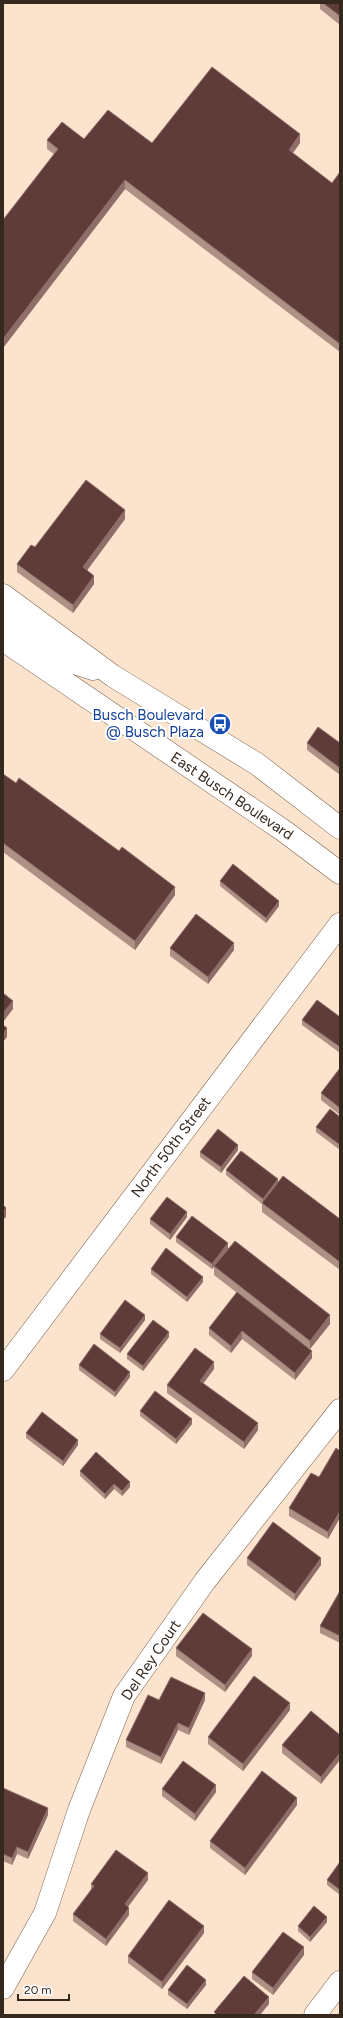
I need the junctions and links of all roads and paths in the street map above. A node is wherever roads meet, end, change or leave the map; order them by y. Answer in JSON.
{"nodes":[{"id":1,"x":3,"y":595,"type":"edge"},
{"id":2,"x":3,"y":620,"type":"edge"},
{"id":3,"x":3,"y":640,"type":"edge"},
{"id":4,"x":113,"y":676,"type":"junction"},
{"id":5,"x":340,"y":828,"type":"edge"},
{"id":6,"x":340,"y":874,"type":"edge"},
{"id":7,"x":340,"y":924,"type":"edge"},
{"id":8,"x":3,"y":1370,"type":"edge"},
{"id":9,"x":340,"y":1410,"type":"edge"},
{"id":10,"x":340,"y":1982,"type":"edge"},
{"id":11,"x":3,"y":1988,"type":"edge"},
{"id":12,"x":315,"y":2015,"type":"edge"}],
"edges":[{"from":1,"to":4,"type":"street"},
{"from":2,"to":4,"type":"street"},
{"from":3,"to":6,"type":"street","name":"East Busch Boulevard"},
{"from":4,"to":5,"type":"street"},
{"from":7,"to":8,"type":"street","name":"North 50th Street"},
{"from":9,"to":11,"type":"street","name":"Del Rey Court"},
{"from":10,"to":12,"type":"street"}]}
